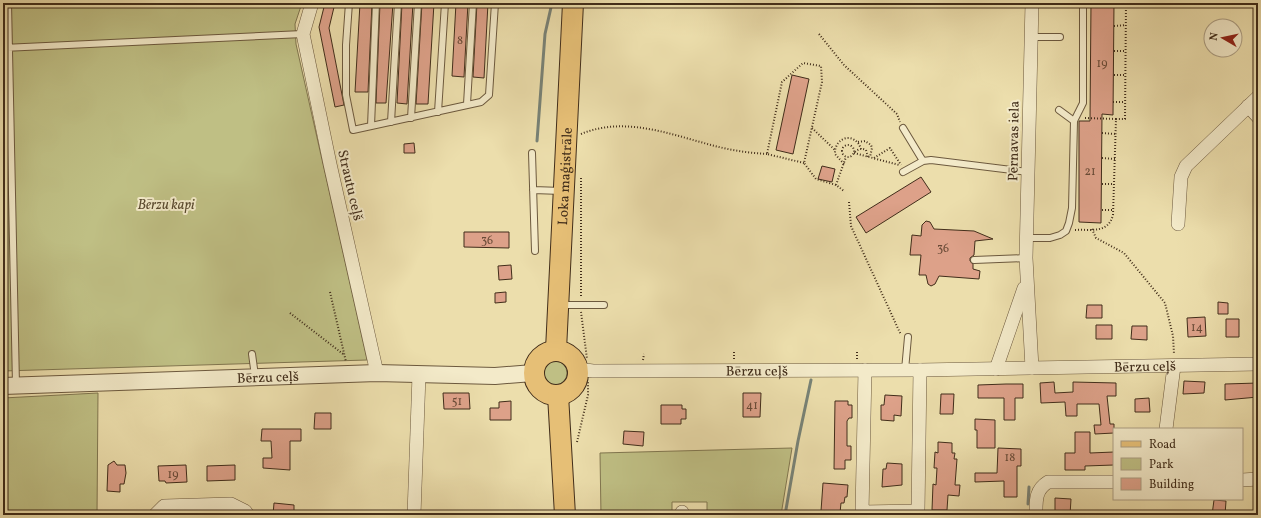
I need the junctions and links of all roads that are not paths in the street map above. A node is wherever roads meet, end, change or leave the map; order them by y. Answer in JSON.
{"nodes":[{"id":1,"x":8,"y":3,"type":"edge"},
{"id":2,"x":312,"y":3,"type":"edge"},
{"id":3,"x":349,"y":3,"type":"edge"},
{"id":4,"x":376,"y":3,"type":"edge"},
{"id":5,"x":398,"y":3,"type":"edge"},
{"id":6,"x":418,"y":3,"type":"edge"},
{"id":7,"x":445,"y":3,"type":"edge"},
{"id":8,"x":473,"y":3,"type":"edge"},
{"id":9,"x":494,"y":3,"type":"edge"},
{"id":10,"x":573,"y":3,"type":"edge"},
{"id":11,"x":1032,"y":3,"type":"edge"},
{"id":12,"x":1083,"y":3,"type":"edge"},
{"id":13,"x":303,"y":34,"type":"junction"},
{"id":14,"x":1031,"y":37,"type":"junction"},
{"id":15,"x":1060,"y":37,"type":"dead end"},
{"id":16,"x":6,"y":48,"type":"edge"},
{"id":17,"x":1258,"y":97,"type":"edge"},
{"id":18,"x":467,"y":104,"type":"junction"},
{"id":19,"x":1248,"y":106,"type":"junction"},
{"id":20,"x":1058,"y":110,"type":"dead end"},
{"id":21,"x":438,"y":112,"type":"junction"},
{"id":22,"x":1258,"y":117,"type":"edge"},
{"id":23,"x":411,"y":118,"type":"junction"},
{"id":24,"x":1075,"y":119,"type":"junction"},
{"id":25,"x":391,"y":122,"type":"junction"},
{"id":26,"x":371,"y":126,"type":"junction"},
{"id":27,"x":903,"y":128,"type":"road end"},
{"id":28,"x":532,"y":153,"type":"dead end"},
{"id":29,"x":923,"y":161,"type":"junction"},
{"id":30,"x":903,"y":172,"type":"dead end"},
{"id":31,"x":1028,"y":172,"type":"junction"},
{"id":32,"x":533,"y":190,"type":"junction"},
{"id":33,"x":563,"y":191,"type":"junction"},
{"id":34,"x":1178,"y":224,"type":"dead end"},
{"id":35,"x":1027,"y":238,"type":"junction"},
{"id":36,"x":535,"y":251,"type":"dead end"},
{"id":37,"x":1026,"y":258,"type":"junction"},
{"id":38,"x":974,"y":260,"type":"dead end"},
{"id":39,"x":1026,"y":280,"type":"junction"},
{"id":40,"x":557,"y":305,"type":"junction"},
{"id":41,"x":604,"y":305,"type":"dead end"},
{"id":42,"x":908,"y":337,"type":"dead end"},
{"id":43,"x":556,"y":350,"type":"junction"},
{"id":44,"x":252,"y":354,"type":"dead end"},
{"id":45,"x":1258,"y":364,"type":"edge"},
{"id":46,"x":1174,"y":366,"type":"junction"},
{"id":47,"x":1032,"y":368,"type":"junction"},
{"id":48,"x":996,"y":369,"type":"junction"},
{"id":49,"x":586,"y":370,"type":"junction"},
{"id":50,"x":865,"y":370,"type":"junction"},
{"id":51,"x":905,"y":370,"type":"junction"},
{"id":52,"x":920,"y":370,"type":"junction"},
{"id":53,"x":533,"y":373,"type":"junction"},
{"id":54,"x":377,"y":374,"type":"junction"},
{"id":55,"x":419,"y":375,"type":"junction"},
{"id":56,"x":255,"y":378,"type":"junction"},
{"id":57,"x":9,"y":386,"type":"edge"},
{"id":58,"x":558,"y":395,"type":"junction"},
{"id":59,"x":1166,"y":428,"type":"edge"},
{"id":60,"x":1243,"y":480,"type":"edge"},
{"id":61,"x":1258,"y":480,"type":"edge"},
{"id":62,"x":1113,"y":482,"type":"edge"},
{"id":63,"x":862,"y":513,"type":"edge"},
{"id":64,"x":155,"y":515,"type":"edge"},
{"id":65,"x":248,"y":515,"type":"edge"},
{"id":66,"x":414,"y":515,"type":"edge"},
{"id":67,"x":565,"y":515,"type":"edge"},
{"id":68,"x":1036,"y":515,"type":"edge"}],
"edges":[{"from":1,"to":16,"type":"lane"},
{"from":2,"to":13,"type":"street","name":"Strautu ceļš"},
{"from":3,"to":26,"type":"lane"},
{"from":4,"to":26,"type":"lane"},
{"from":5,"to":25,"type":"lane"},
{"from":6,"to":23,"type":"lane"},
{"from":7,"to":21,"type":"lane"},
{"from":8,"to":18,"type":"lane"},
{"from":9,"to":18,"type":"lane"},
{"from":10,"to":33,"type":"main road","name":"Loka maģistrāle"},
{"from":11,"to":14,"type":"street","name":"Pērnavas iela"},
{"from":12,"to":24,"type":"lane"},
{"from":13,"to":16,"type":"lane"},
{"from":13,"to":54,"type":"street","name":"Strautu ceļš"},
{"from":14,"to":15,"type":"lane"},
{"from":14,"to":31,"type":"street","name":"Pērnavas iela"},
{"from":16,"to":57,"type":"lane"},
{"from":17,"to":19,"type":"street"},
{"from":18,"to":21,"type":"lane"},
{"from":19,"to":22,"type":"street"},
{"from":19,"to":34,"type":"street"},
{"from":20,"to":24,"type":"lane"},
{"from":21,"to":23,"type":"lane"},
{"from":23,"to":25,"type":"lane"},
{"from":24,"to":35,"type":"lane"},
{"from":25,"to":26,"type":"lane"},
{"from":27,"to":29,"type":"lane"},
{"from":28,"to":32,"type":"lane"},
{"from":29,"to":30,"type":"lane"},
{"from":29,"to":31,"type":"lane"},
{"from":31,"to":35,"type":"street","name":"Pērnavas iela"},
{"from":32,"to":33,"type":"lane"},
{"from":32,"to":36,"type":"lane"},
{"from":33,"to":40,"type":"main road","name":"Loka maģistrāle"},
{"from":35,"to":37,"type":"street","name":"Pērnavas iela"},
{"from":37,"to":38,"type":"lane"},
{"from":37,"to":39,"type":"street","name":"Pērnavas iela"},
{"from":39,"to":47,"type":"street"},
{"from":39,"to":48,"type":"street"},
{"from":40,"to":41,"type":"lane"},
{"from":40,"to":43,"type":"main road","name":"Loka maģistrāle"},
{"from":42,"to":51,"type":"lane"},
{"from":43,"to":49,"type":"main road"},
{"from":43,"to":53,"type":"main road"},
{"from":44,"to":56,"type":"lane"},
{"from":45,"to":46,"type":"street","name":"Bērzu ceļš"},
{"from":46,"to":47,"type":"street","name":"Bērzu ceļš"},
{"from":46,"to":59,"type":"street"},
{"from":47,"to":48,"type":"street","name":"Bērzu ceļš"},
{"from":48,"to":52,"type":"street","name":"Bērzu ceļš"},
{"from":49,"to":50,"type":"street","name":"Bērzu ceļš"},
{"from":49,"to":58,"type":"main road"},
{"from":50,"to":51,"type":"street","name":"Bērzu ceļš"},
{"from":50,"to":63,"type":"street"},
{"from":51,"to":52,"type":"street","name":"Bērzu ceļš"},
{"from":52,"to":63,"type":"street"},
{"from":53,"to":55,"type":"street","name":"Bērzu ceļš"},
{"from":53,"to":58,"type":"main road"},
{"from":54,"to":55,"type":"street","name":"Bērzu ceļš"},
{"from":54,"to":56,"type":"street","name":"Bērzu ceļš"},
{"from":55,"to":66,"type":"street"},
{"from":56,"to":57,"type":"street","name":"Bērzu ceļš"},
{"from":58,"to":67,"type":"main road"},
{"from":60,"to":61,"type":"street"},
{"from":62,"to":68,"type":"street"},
{"from":64,"to":65,"type":"street"}]}
